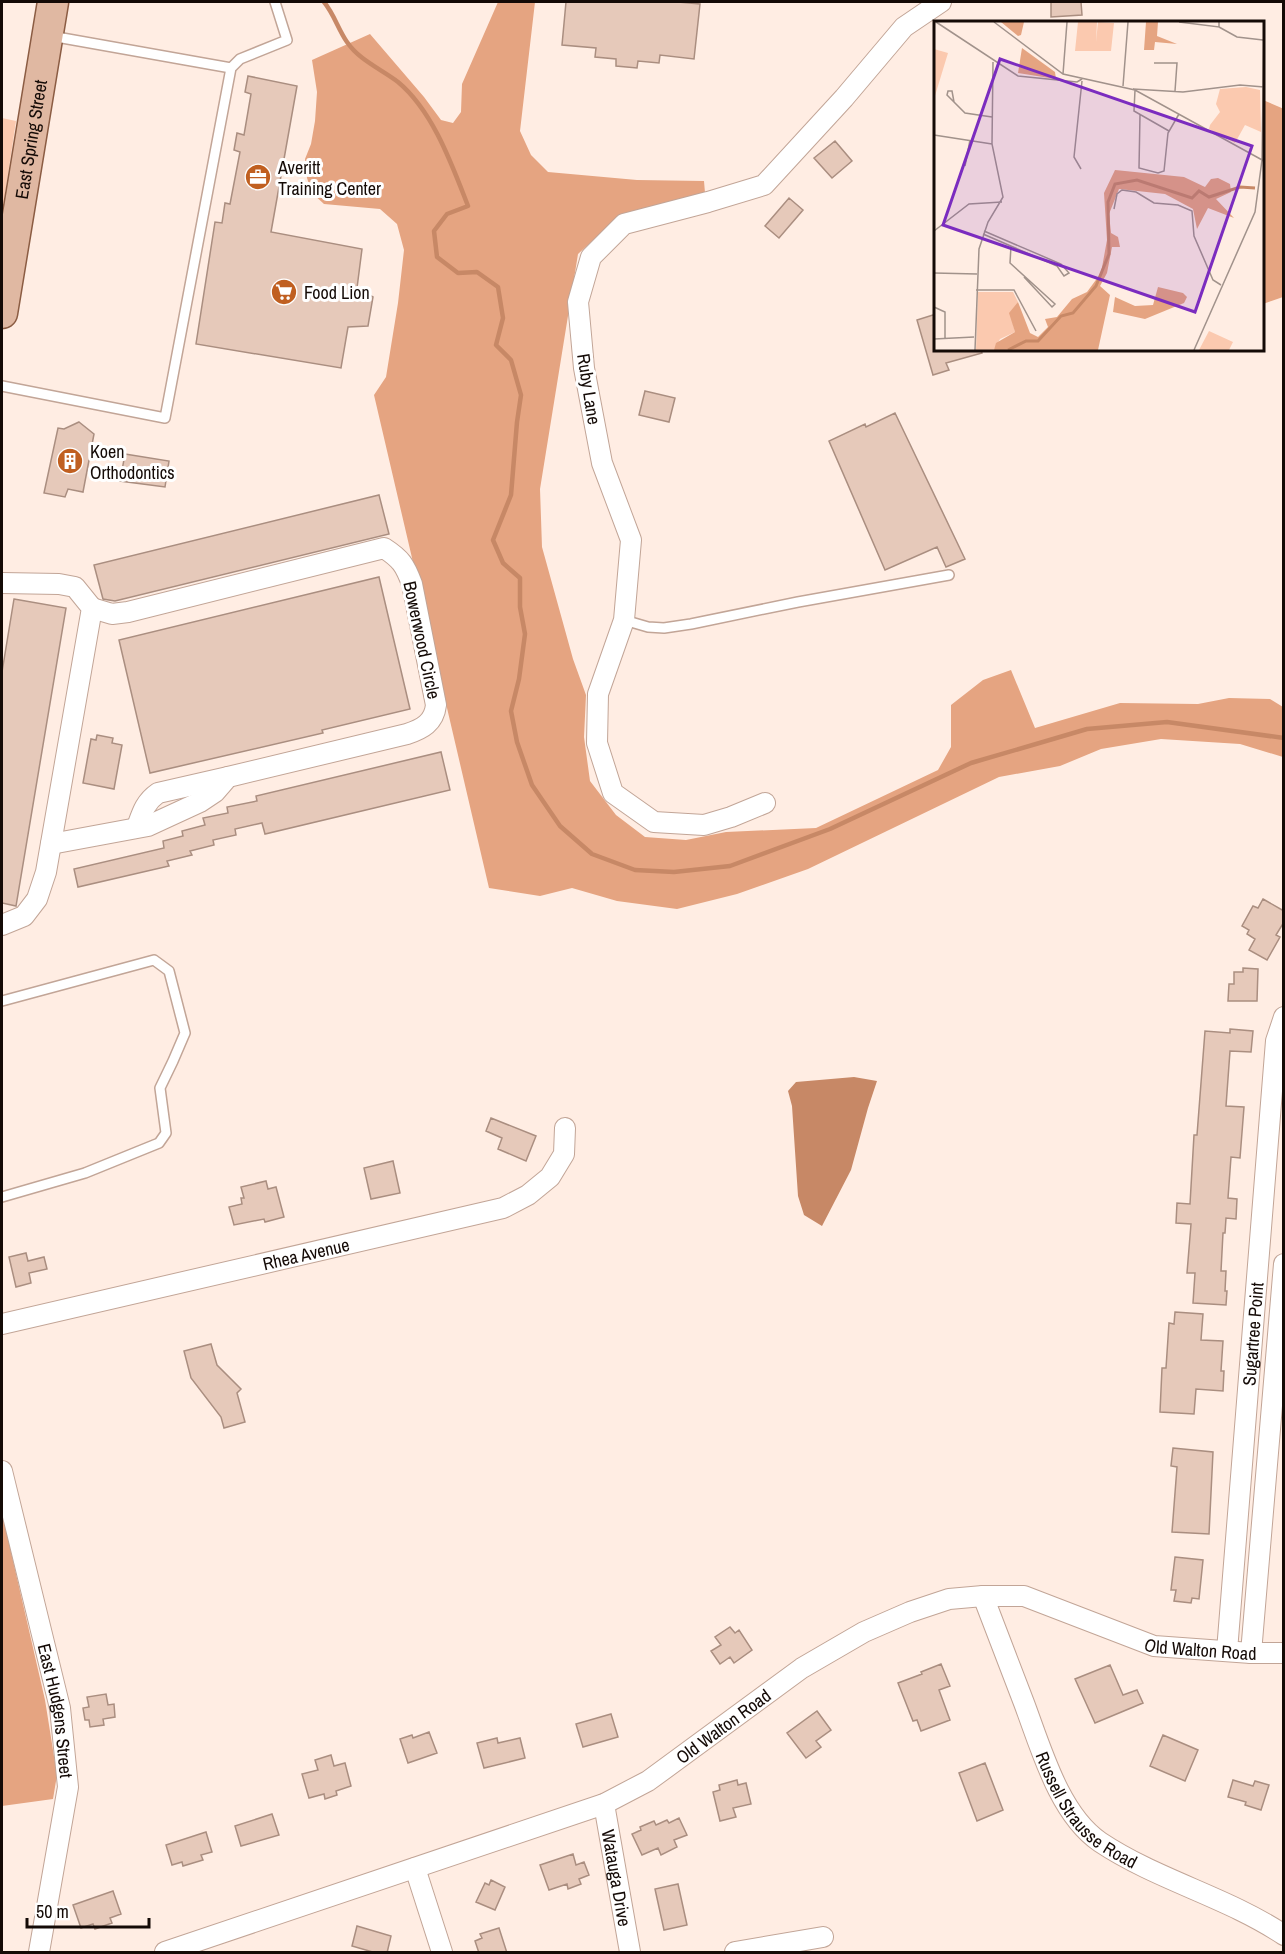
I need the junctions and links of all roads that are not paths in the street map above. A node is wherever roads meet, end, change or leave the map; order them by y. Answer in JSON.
{"nodes":[{"id":1,"x":53,"y":2,"type":"edge"},
{"id":2,"x":275,"y":2,"type":"edge"},
{"id":3,"x":941,"y":2,"type":"edge"},
{"id":4,"x":47,"y":36,"type":"junction"},
{"id":5,"x":231,"y":68,"type":"junction"},
{"id":6,"x":2,"y":314,"type":"edge"},
{"id":7,"x":2,"y":386,"type":"edge"},
{"id":8,"x":949,"y":575,"type":"dead end"},
{"id":9,"x":2,"y":583,"type":"edge"},
{"id":10,"x":92,"y":608,"type":"junction"},
{"id":11,"x":624,"y":620,"type":"junction"},
{"id":12,"x":765,"y":803,"type":"dead end"},
{"id":13,"x":51,"y":844,"type":"junction"},
{"id":14,"x":2,"y":925,"type":"edge"},
{"id":15,"x":2,"y":1000,"type":"edge"},
{"id":16,"x":1284,"y":1017,"type":"edge"},
{"id":17,"x":565,"y":1128,"type":"dead end"},
{"id":18,"x":2,"y":1197,"type":"edge"},
{"id":19,"x":1284,"y":1264,"type":"edge"},
{"id":20,"x":2,"y":1324,"type":"edge"},
{"id":21,"x":1277,"y":1428,"type":"edge"},
{"id":22,"x":2,"y":1471,"type":"edge"},
{"id":23,"x":983,"y":1596,"type":"junction"},
{"id":24,"x":1227,"y":1651,"type":"junction"},
{"id":25,"x":1251,"y":1653,"type":"junction"},
{"id":26,"x":1284,"y":1653,"type":"edge"},
{"id":27,"x":603,"y":1804,"type":"junction"},
{"id":28,"x":415,"y":1868,"type":"junction"},
{"id":29,"x":1284,"y":1935,"type":"edge"},
{"id":30,"x":823,"y":1937,"type":"dead end"},
{"id":31,"x":39,"y":1953,"type":"edge"},
{"id":32,"x":165,"y":1953,"type":"edge"},
{"id":33,"x":442,"y":1953,"type":"edge"},
{"id":34,"x":630,"y":1953,"type":"edge"},
{"id":35,"x":735,"y":1953,"type":"edge"}],
"edges":[{"from":1,"to":4,"type":"main road","name":"East Spring Street"},
{"from":2,"to":5,"type":"lane"},
{"from":3,"to":11,"type":"street","name":"Ruby Lane"},
{"from":4,"to":5,"type":"lane"},
{"from":4,"to":6,"type":"main road","name":"East Spring Street"},
{"from":5,"to":7,"type":"lane"},
{"from":8,"to":11,"type":"lane"},
{"from":9,"to":10,"type":"street"},
{"from":10,"to":13,"type":"street"},
{"from":10,"to":13,"type":"street","name":"Bowerwood Circle"},
{"from":11,"to":12,"type":"street","name":"Ruby Lane"},
{"from":13,"to":14,"type":"street"},
{"from":15,"to":18,"type":"lane"},
{"from":16,"to":24,"type":"street","name":"Sugartree Point"},
{"from":17,"to":20,"type":"street","name":"Rhea Avenue"},
{"from":19,"to":21,"type":"street","name":"Sugartree Point"},
{"from":21,"to":25,"type":"street","name":"Sugartree Point"},
{"from":22,"to":31,"type":"street","name":"East Hudgens Street"},
{"from":23,"to":24,"type":"street","name":"Old Walton Road"},
{"from":23,"to":27,"type":"street","name":"Old Walton Road"},
{"from":23,"to":29,"type":"street","name":"Russell Strausse Road"},
{"from":24,"to":25,"type":"street","name":"Old Walton Road"},
{"from":25,"to":26,"type":"street","name":"Old Walton Road"},
{"from":27,"to":28,"type":"street","name":"Old Walton Road"},
{"from":27,"to":34,"type":"street","name":"Watauga Drive"},
{"from":28,"to":32,"type":"street","name":"Old Walton Road"},
{"from":28,"to":33,"type":"street"},
{"from":30,"to":35,"type":"street"}]}
